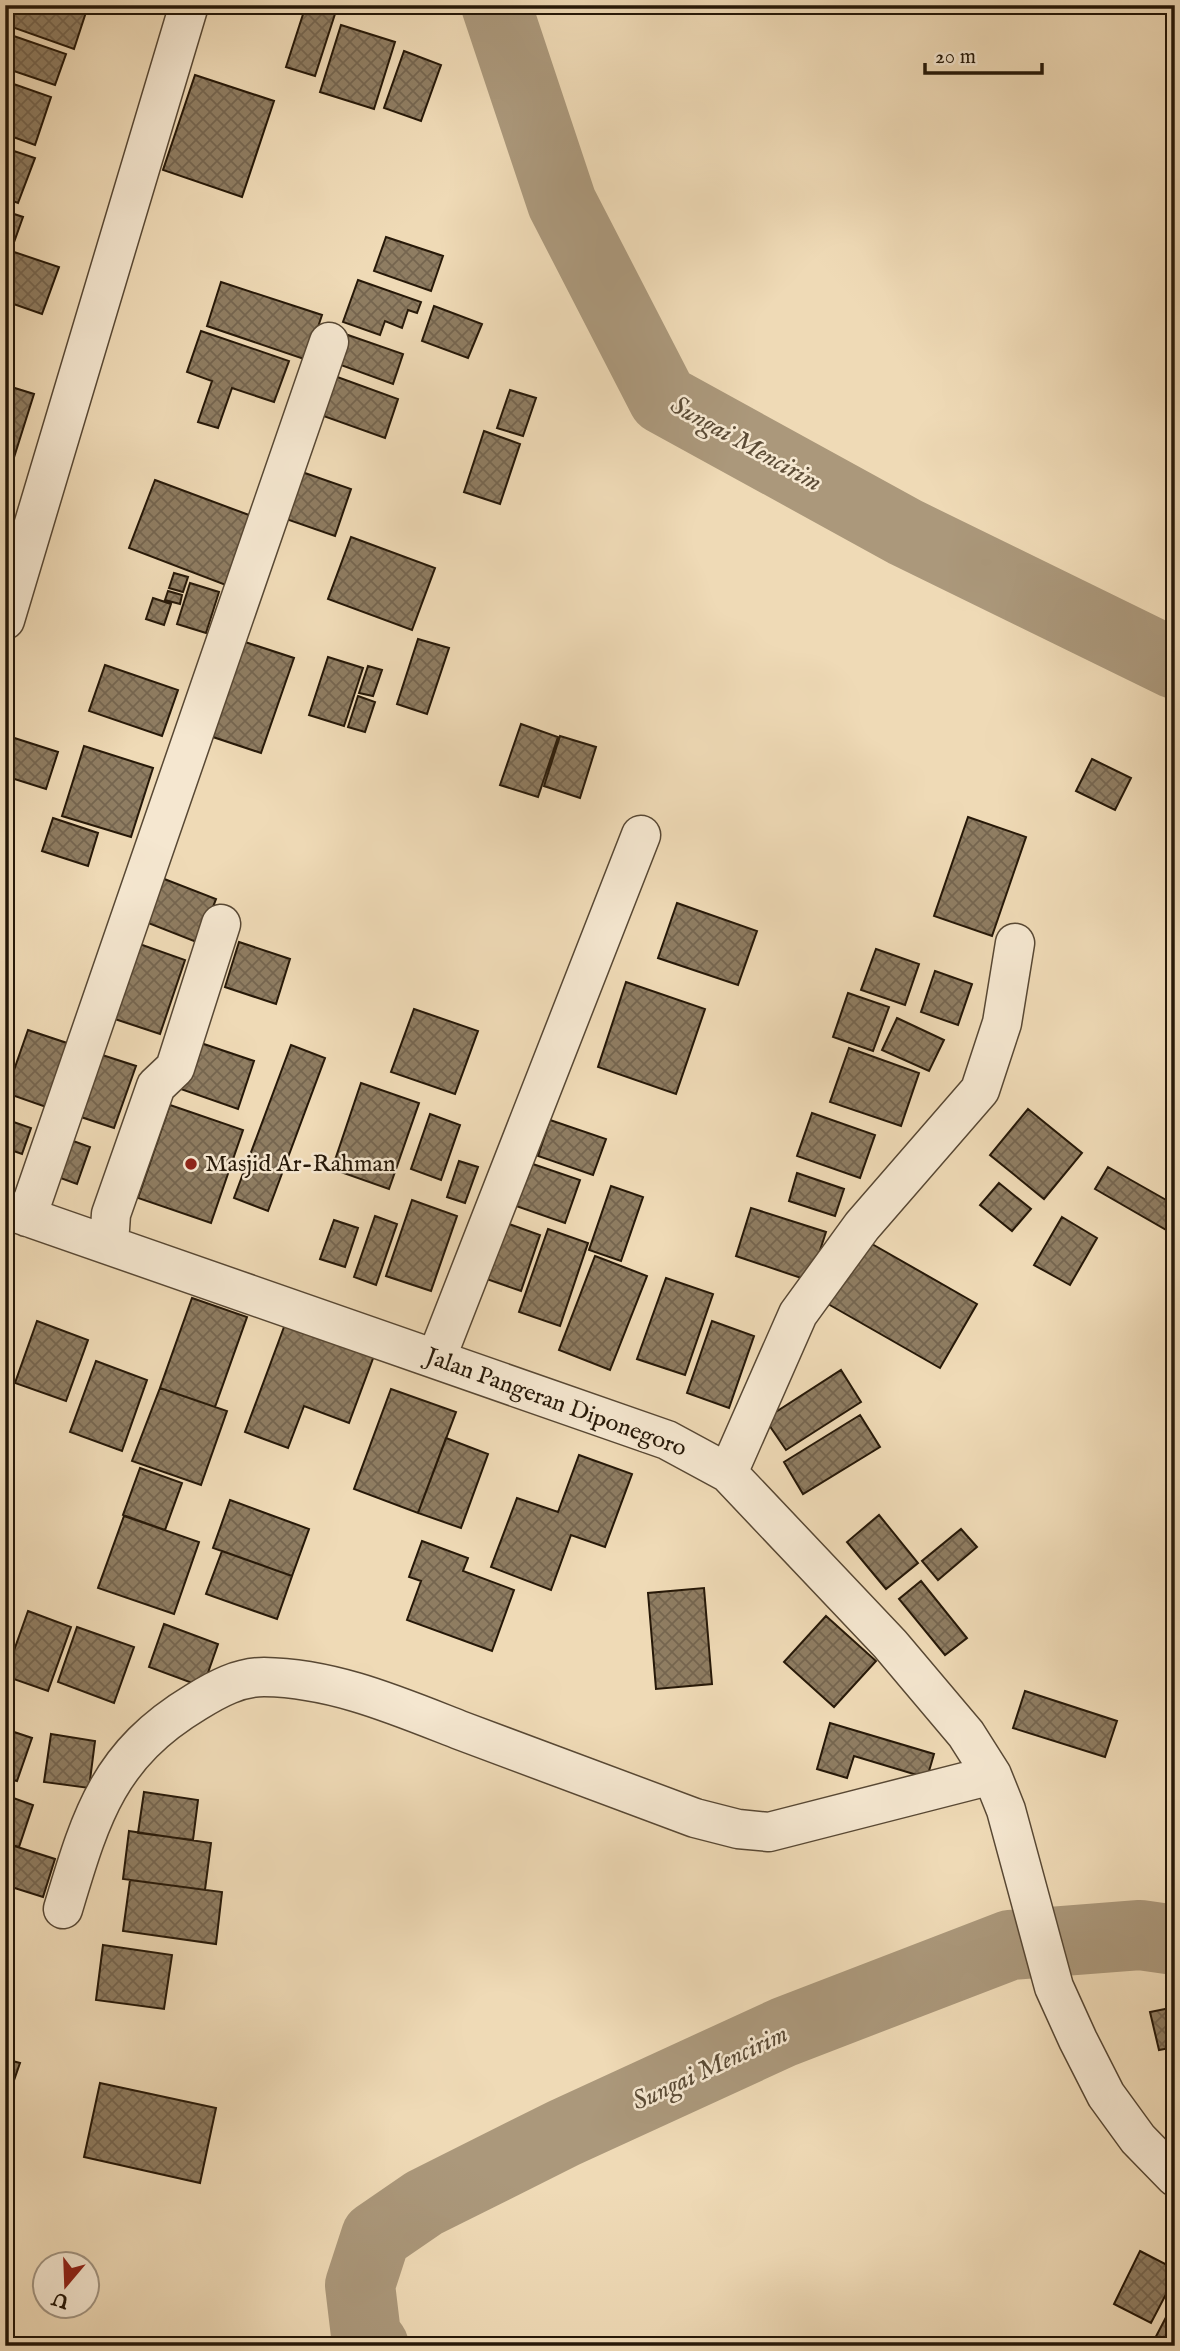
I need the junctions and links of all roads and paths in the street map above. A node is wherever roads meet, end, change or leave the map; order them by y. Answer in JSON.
{"nodes":[{"id":1,"x":189,"y":5,"type":"edge"},
{"id":2,"x":329,"y":342,"type":"dead end"},
{"id":3,"x":5,"y":620,"type":"edge"},
{"id":4,"x":641,"y":835,"type":"dead end"},
{"id":5,"x":221,"y":924,"type":"dead end"},
{"id":6,"x":1015,"y":943,"type":"dead end"},
{"id":7,"x":16,"y":1213,"type":"edge"},
{"id":8,"x":108,"y":1244,"type":"junction"},
{"id":9,"x":436,"y":1359,"type":"junction"},
{"id":10,"x":728,"y":1473,"type":"junction"},
{"id":11,"x":999,"y":1793,"type":"junction"},
{"id":12,"x":63,"y":1909,"type":"dead end"},
{"id":13,"x":1175,"y":2177,"type":"edge"}],
"edges":[{"from":1,"to":3,"type":"street"},
{"from":2,"to":7,"type":"street"},
{"from":4,"to":9,"type":"street"},
{"from":5,"to":8,"type":"street"},
{"from":6,"to":10,"type":"street"},
{"from":7,"to":8,"type":"street","name":"Jalan Pangeran Diponegoro"},
{"from":8,"to":9,"type":"street","name":"Jalan Pangeran Diponegoro"},
{"from":9,"to":10,"type":"street","name":"Jalan Pangeran Diponegoro"},
{"from":10,"to":11,"type":"street","name":"Jalan Pangeran Diponegoro"},
{"from":11,"to":12,"type":"street"},
{"from":11,"to":13,"type":"street","name":"Jalan Pangeran Diponegoro"}]}
